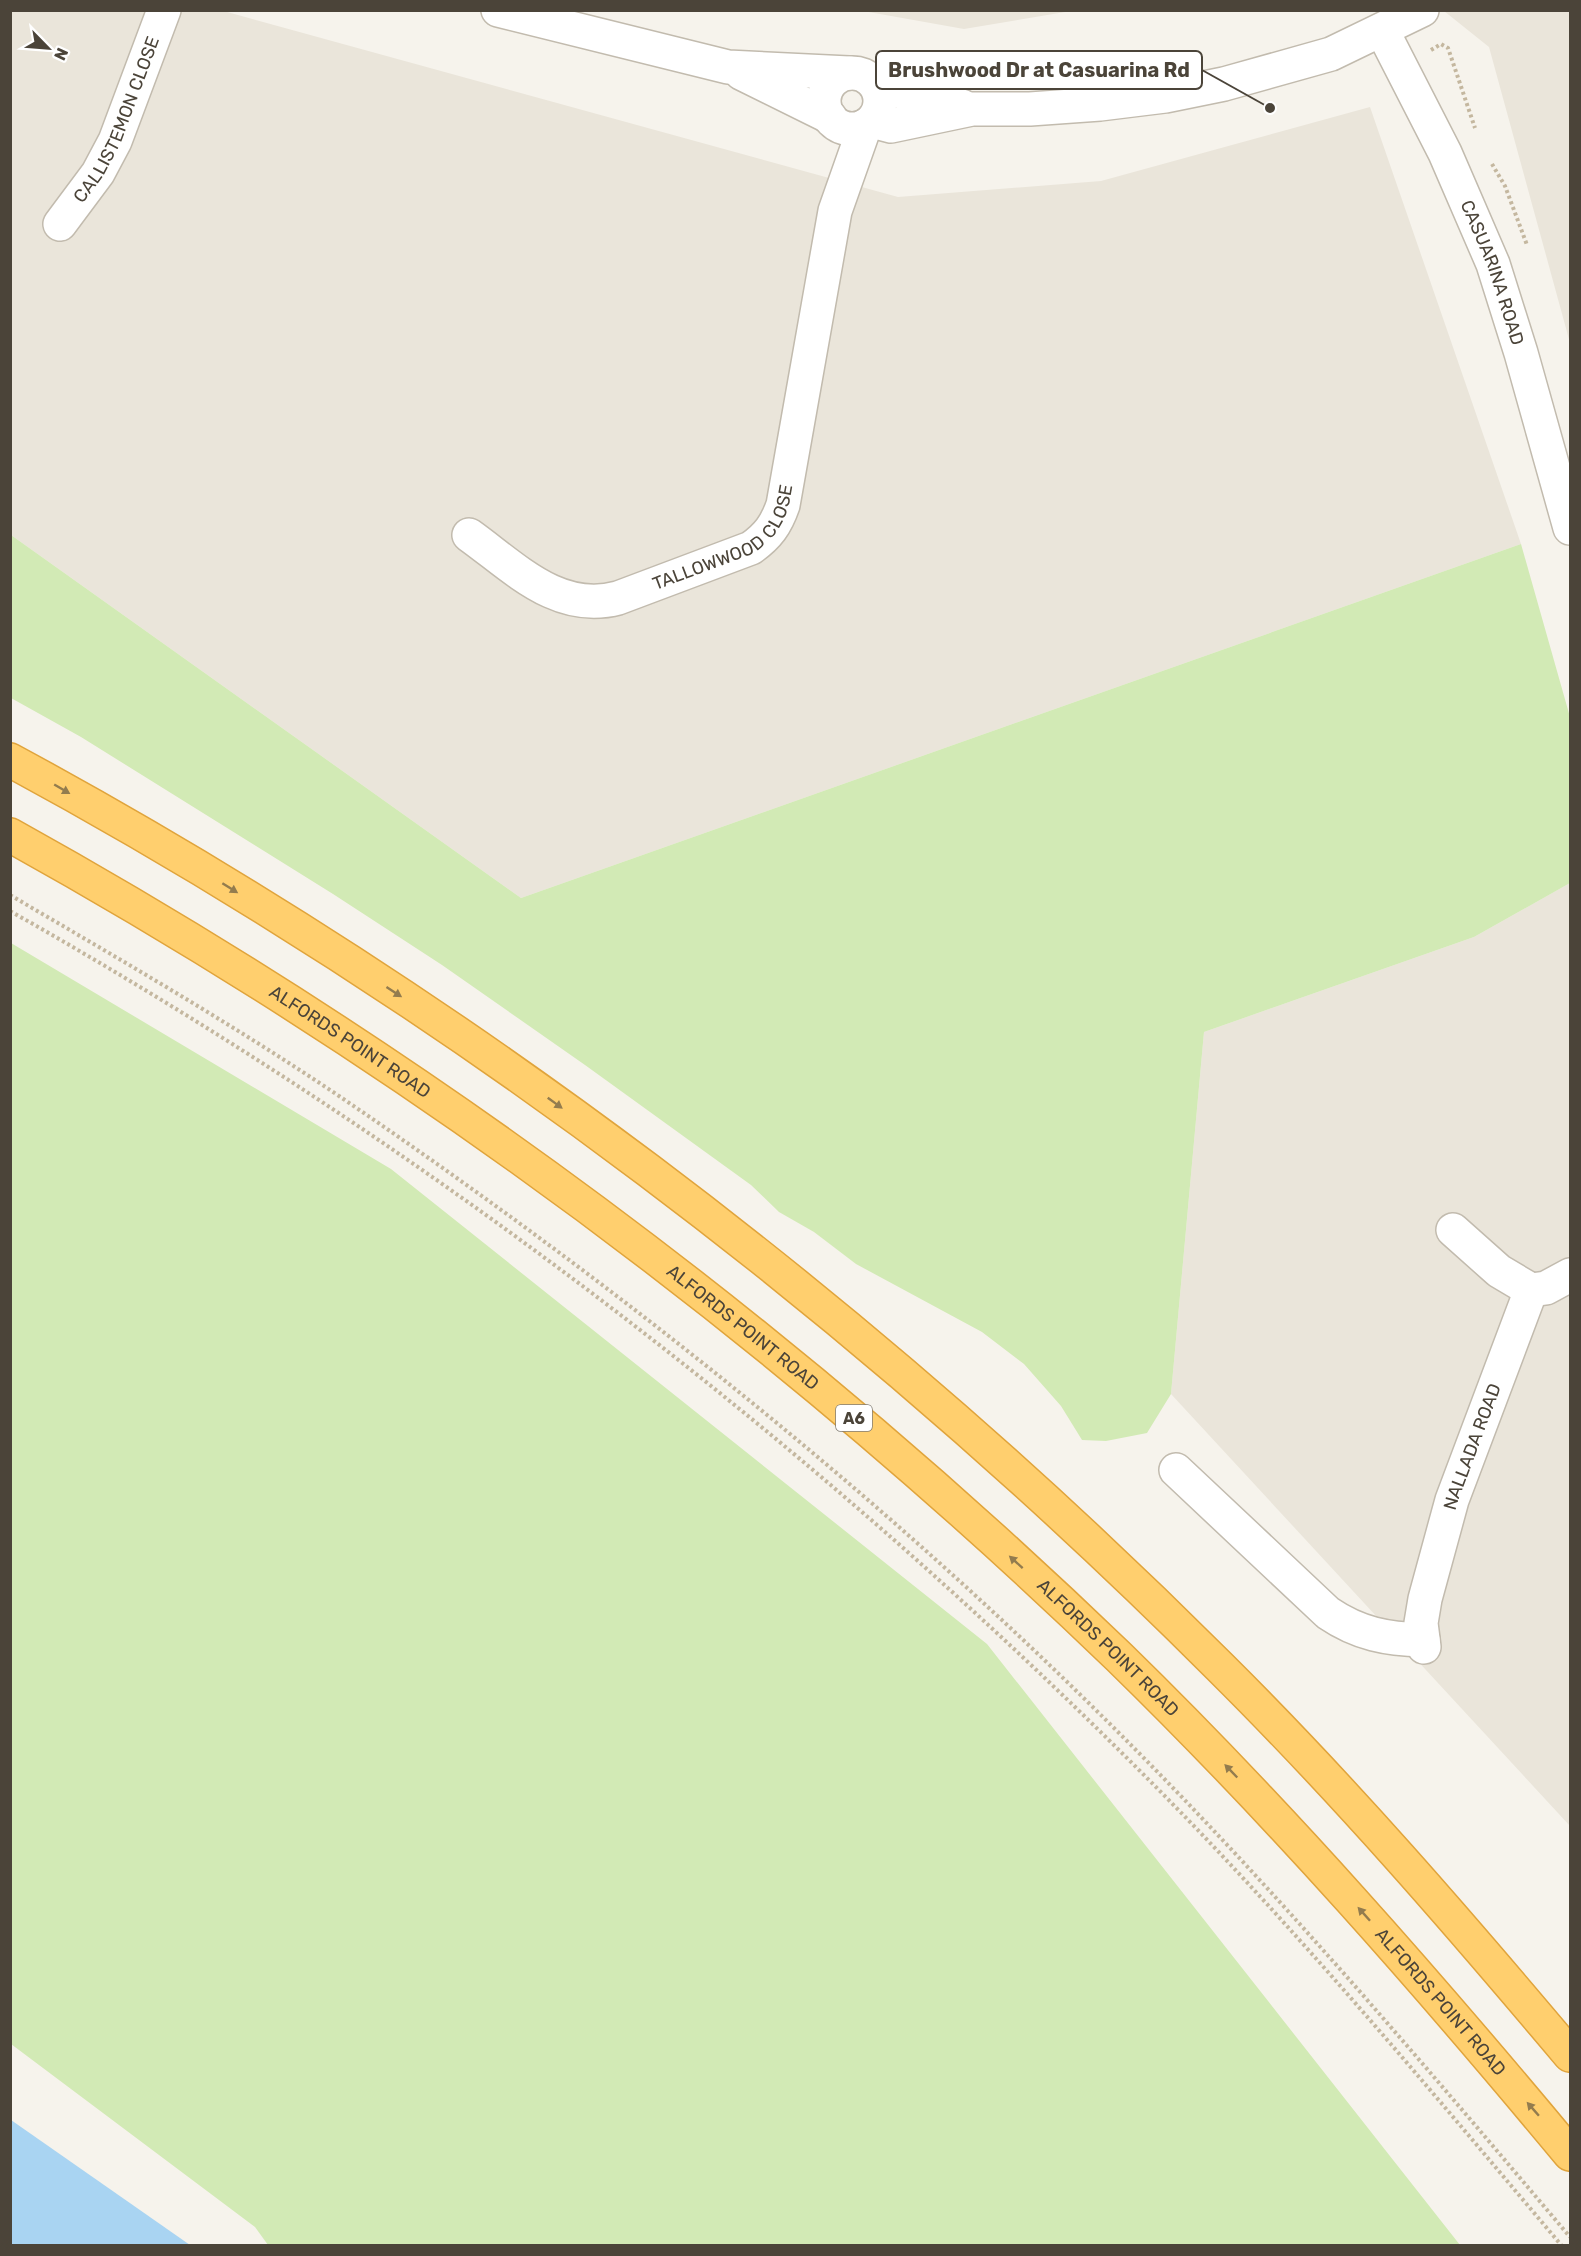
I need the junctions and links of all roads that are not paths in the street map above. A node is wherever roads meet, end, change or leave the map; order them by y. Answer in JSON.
{"nodes":[{"id":1,"x":164,"y":10,"type":"edge"},
{"id":2,"x":498,"y":10,"type":"edge"},
{"id":3,"x":1422,"y":10,"type":"edge"},
{"id":4,"x":545,"y":16,"type":"edge"},
{"id":5,"x":1382,"y":30,"type":"junction"},
{"id":6,"x":728,"y":67,"type":"junction"},
{"id":7,"x":860,"y":77,"type":"junction"},
{"id":8,"x":972,"y":109,"type":"junction"},
{"id":9,"x":850,"y":121,"type":"junction"},
{"id":10,"x":60,"y":224,"type":"dead end"},
{"id":11,"x":1570,"y":528,"type":"edge"},
{"id":12,"x":469,"y":535,"type":"dead end"},
{"id":13,"x":10,"y":760,"type":"edge"},
{"id":14,"x":10,"y":835,"type":"edge"},
{"id":15,"x":1453,"y":1230,"type":"dead end"},
{"id":16,"x":1570,"y":1275,"type":"edge"},
{"id":17,"x":1532,"y":1290,"type":"junction"},
{"id":18,"x":1176,"y":1470,"type":"dead end"},
{"id":19,"x":1570,"y":2055,"type":"edge"},
{"id":20,"x":1570,"y":2154,"type":"edge"}],
"edges":[{"from":1,"to":10,"type":"street","name":"CALLISTEMON CLOSE"},
{"from":2,"to":4,"type":"street"},
{"from":3,"to":5,"type":"street"},
{"from":4,"to":6,"type":"street"},
{"from":5,"to":8,"type":"street"},
{"from":5,"to":11,"type":"street","name":"CASUARINA ROAD"},
{"from":6,"to":7,"type":"street"},
{"from":6,"to":9,"type":"street"},
{"from":7,"to":8,"type":"street"},
{"from":7,"to":9,"type":"street"},
{"from":7,"to":9,"type":"street"},
{"from":8,"to":9,"type":"street"},
{"from":9,"to":12,"type":"street","name":"TALLOWWOOD CLOSE"},
{"from":13,"to":19,"type":"highway","one_way":true},
{"from":20,"to":14,"type":"highway","name":"ALFORDS POINT ROAD","number":"A6","one_way":true},
{"from":15,"to":17,"type":"street"},
{"from":16,"to":17,"type":"street"},
{"from":17,"to":18,"type":"street","name":"NALLADA ROAD"}]}
